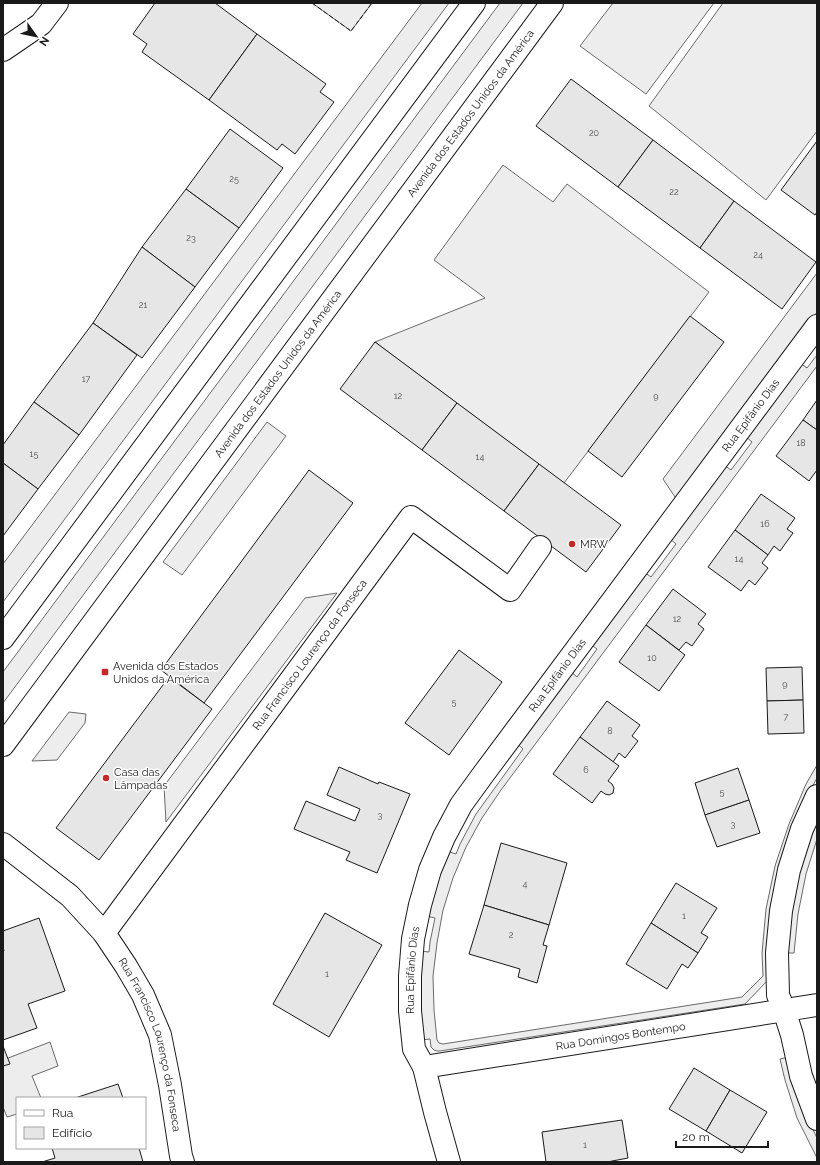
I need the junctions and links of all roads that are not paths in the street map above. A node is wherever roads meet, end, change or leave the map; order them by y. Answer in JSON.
{"nodes":[{"id":1,"x":57,"y":3,"type":"edge"},
{"id":2,"x":474,"y":3,"type":"edge"},
{"id":3,"x":552,"y":3,"type":"edge"},
{"id":4,"x":3,"y":50,"type":"edge"},
{"id":5,"x":817,"y":326,"type":"edge"},
{"id":6,"x":540,"y":547,"type":"dead end"},
{"id":7,"x":3,"y":638,"type":"edge"},
{"id":8,"x":3,"y":744,"type":"edge"},
{"id":9,"x":817,"y":796,"type":"edge"},
{"id":10,"x":3,"y":844,"type":"edge"},
{"id":11,"x":104,"y":933,"type":"junction"},
{"id":12,"x":817,"y":1005,"type":"edge"},
{"id":13,"x":784,"y":1010,"type":"junction"},
{"id":14,"x":424,"y":1067,"type":"junction"},
{"id":15,"x":817,"y":1119,"type":"edge"},
{"id":16,"x":183,"y":1162,"type":"edge"},
{"id":17,"x":450,"y":1162,"type":"edge"}],
"edges":[{"from":1,"to":4,"type":"street"},
{"from":2,"to":7,"type":"street"},
{"from":3,"to":8,"type":"street","name":"Avenida dos Estados Unidos da América"},
{"from":5,"to":14,"type":"street","name":"Rua Epifânio Dias"},
{"from":6,"to":11,"type":"street","name":"Rua Francisco Lourenço da Fonseca"},
{"from":9,"to":13,"type":"street"},
{"from":10,"to":11,"type":"street","name":"Rua Francisco Lourenço da Fonseca"},
{"from":11,"to":16,"type":"street","name":"Rua Francisco Lourenço da Fonseca"},
{"from":12,"to":13,"type":"street","name":"Rua Domingos Bontempo"},
{"from":13,"to":14,"type":"street","name":"Rua Domingos Bontempo"},
{"from":13,"to":15,"type":"street"},
{"from":14,"to":17,"type":"street","name":"Rua Epifânio Dias"}]}
